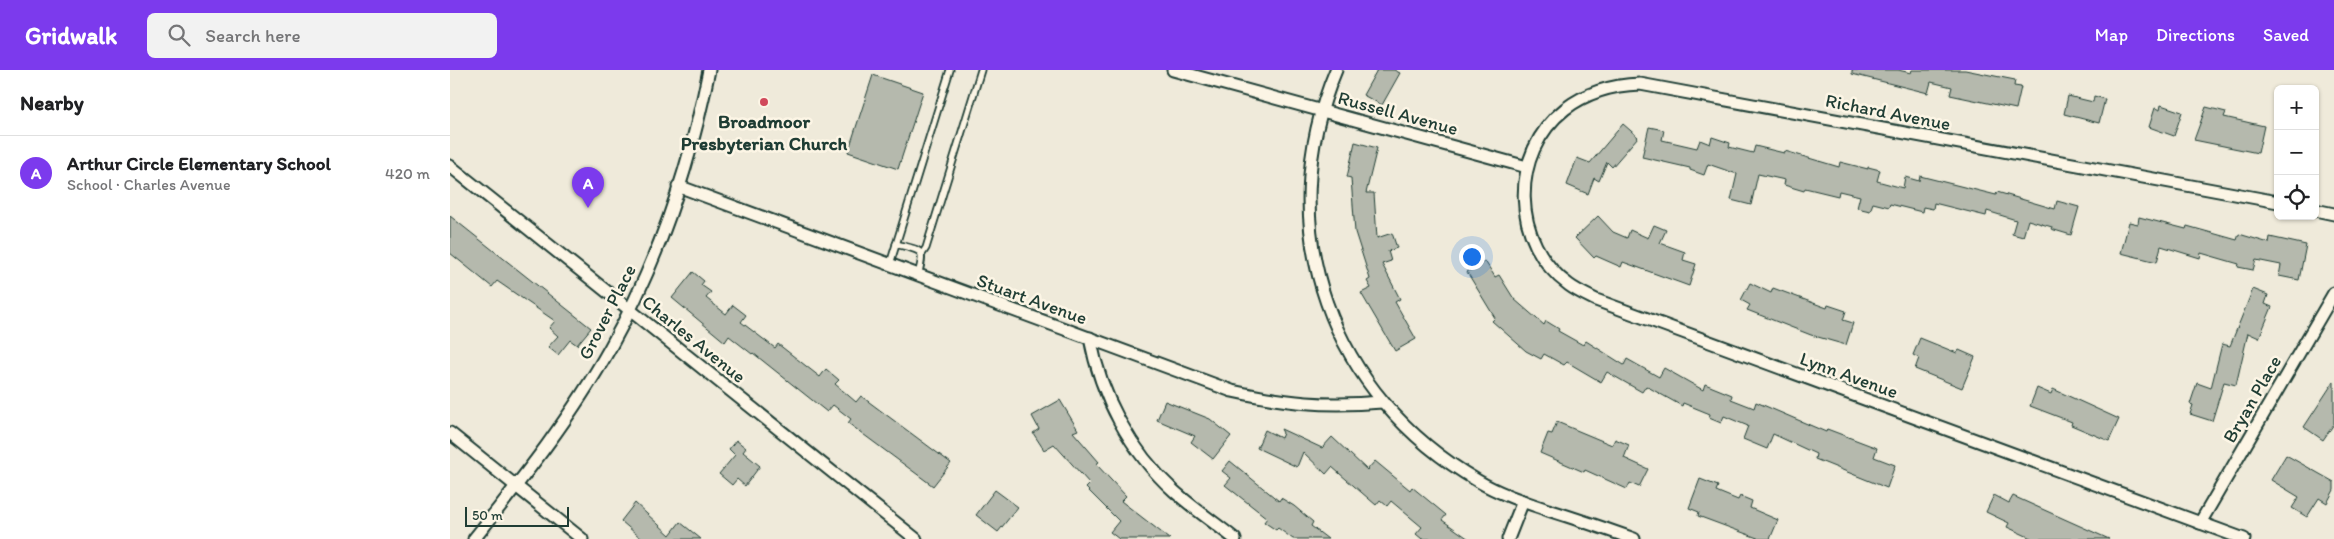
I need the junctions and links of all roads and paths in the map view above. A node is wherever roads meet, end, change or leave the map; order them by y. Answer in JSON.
{"nodes":[{"id":1,"x":709,"y":70,"type":"edge"},
{"id":2,"x":950,"y":70,"type":"edge"},
{"id":3,"x":981,"y":70,"type":"edge"},
{"id":4,"x":1173,"y":70,"type":"edge"},
{"id":5,"x":1336,"y":70,"type":"edge"},
{"id":6,"x":1321,"y":110,"type":"junction"},
{"id":7,"x":450,"y":166,"type":"edge"},
{"id":8,"x":1527,"y":167,"type":"junction"},
{"id":9,"x":678,"y":186,"type":"junction"},
{"id":10,"x":2274,"y":201,"type":"edge"},
{"id":11,"x":2319,"y":211,"type":"edge"},
{"id":12,"x":2334,"y":214,"type":"edge"},
{"id":13,"x":896,"y":244,"type":"junction"},
{"id":14,"x":922,"y":254,"type":"junction"},
{"id":15,"x":890,"y":264,"type":"junction"},
{"id":16,"x":918,"y":275,"type":"junction"},
{"id":17,"x":2334,"y":294,"type":"edge"},
{"id":18,"x":630,"y":311,"type":"junction"},
{"id":19,"x":1090,"y":338,"type":"junction"},
{"id":20,"x":1382,"y":402,"type":"junction"},
{"id":21,"x":450,"y":433,"type":"edge"},
{"id":22,"x":516,"y":486,"type":"junction"},
{"id":23,"x":1523,"y":501,"type":"junction"},
{"id":24,"x":2200,"y":523,"type":"junction"},
{"id":25,"x":474,"y":539,"type":"edge"},
{"id":26,"x":582,"y":539,"type":"edge"},
{"id":27,"x":916,"y":539,"type":"edge"},
{"id":28,"x":1235,"y":539,"type":"edge"},
{"id":29,"x":1508,"y":539,"type":"edge"},
{"id":30,"x":1634,"y":539,"type":"edge"},
{"id":31,"x":2244,"y":539,"type":"edge"}],
"edges":[{"from":1,"to":9,"type":"street","name":"Grover Place"},
{"from":2,"to":13,"type":"lane"},
{"from":3,"to":14,"type":"lane"},
{"from":4,"to":6,"type":"street","name":"Russell Avenue"},
{"from":5,"to":6,"type":"street"},
{"from":6,"to":8,"type":"street","name":"Russell Avenue"},
{"from":6,"to":20,"type":"street"},
{"from":7,"to":18,"type":"street","name":"Charles Avenue"},
{"from":8,"to":10,"type":"street","name":"Richard Avenue"},
{"from":8,"to":24,"type":"street","name":"Lynn Avenue"},
{"from":9,"to":15,"type":"street","name":"Stuart Avenue"},
{"from":9,"to":18,"type":"street","name":"Grover Place"},
{"from":11,"to":12,"type":"street"},
{"from":13,"to":14,"type":"lane"},
{"from":13,"to":15,"type":"lane"},
{"from":14,"to":16,"type":"lane"},
{"from":15,"to":16,"type":"street","name":"Stuart Avenue"},
{"from":16,"to":19,"type":"street","name":"Stuart Avenue"},
{"from":17,"to":24,"type":"street","name":"Bryan Place"},
{"from":18,"to":22,"type":"street","name":"Grover Place"},
{"from":18,"to":27,"type":"street","name":"Charles Avenue"},
{"from":19,"to":20,"type":"street","name":"Stuart Avenue"},
{"from":19,"to":28,"type":"street"},
{"from":20,"to":23,"type":"street"},
{"from":21,"to":22,"type":"street"},
{"from":22,"to":25,"type":"street","name":"Grover Place"},
{"from":22,"to":26,"type":"street"},
{"from":23,"to":29,"type":"street"},
{"from":23,"to":30,"type":"street"},
{"from":24,"to":31,"type":"street","name":"Lynn Avenue"}]}
